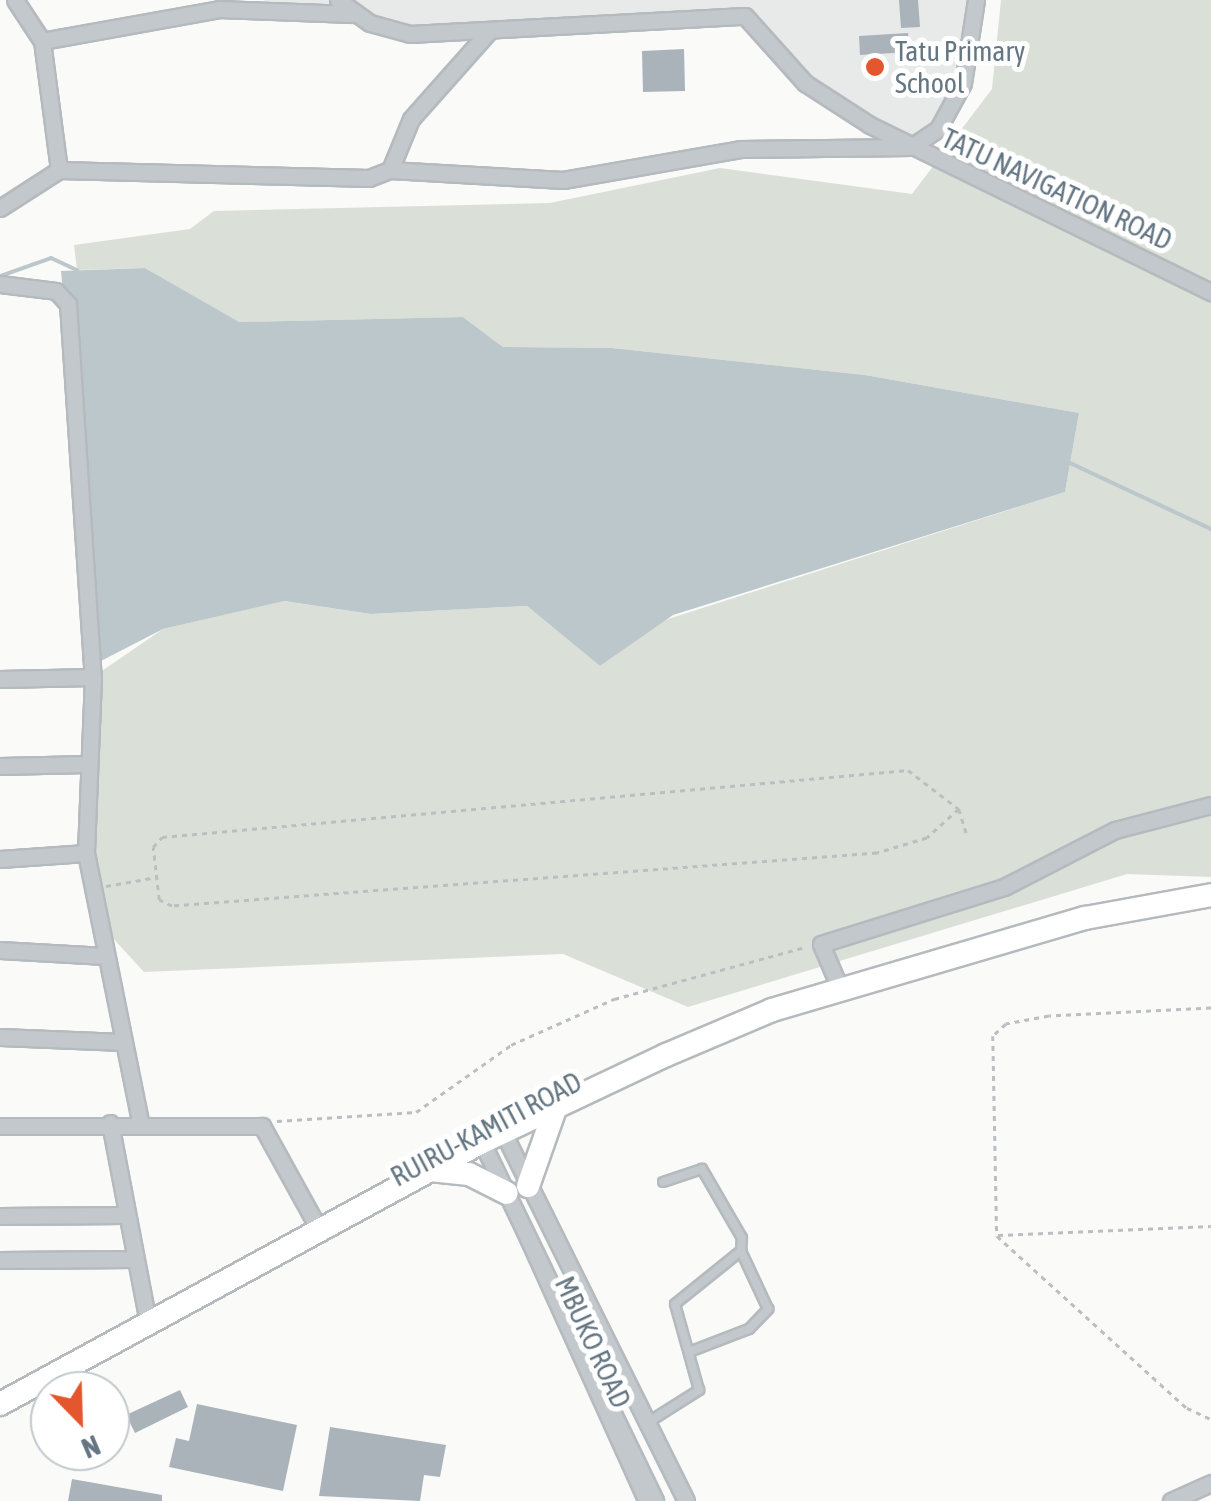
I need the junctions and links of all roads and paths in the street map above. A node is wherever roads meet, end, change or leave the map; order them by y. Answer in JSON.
{"nodes":[{"id":1,"x":15,"y":0,"type":"edge"},
{"id":2,"x":338,"y":0,"type":"edge"},
{"id":3,"x":976,"y":0,"type":"edge"},
{"id":4,"x":745,"y":8,"type":"edge"},
{"id":5,"x":351,"y":14,"type":"junction"},
{"id":6,"x":490,"y":30,"type":"junction"},
{"id":7,"x":42,"y":41,"type":"junction"},
{"id":8,"x":911,"y":147,"type":"junction"},
{"id":9,"x":59,"y":170,"type":"junction"},
{"id":10,"x":390,"y":170,"type":"junction"},
{"id":11,"x":0,"y":208,"type":"edge"},
{"id":12,"x":3,"y":284,"type":"edge"},
{"id":13,"x":1211,"y":292,"type":"edge"},
{"id":14,"x":93,"y":677,"type":"junction"},
{"id":15,"x":0,"y":679,"type":"edge"},
{"id":16,"x":88,"y":764,"type":"junction"},
{"id":17,"x":0,"y":766,"type":"edge"},
{"id":18,"x":1211,"y":805,"type":"edge"},
{"id":19,"x":959,"y":809,"type":"junction"},
{"id":20,"x":967,"y":836,"type":"dead end"},
{"id":21,"x":86,"y":853,"type":"junction"},
{"id":22,"x":0,"y":859,"type":"edge"},
{"id":23,"x":158,"y":877,"type":"junction"},
{"id":24,"x":94,"y":888,"type":"junction"},
{"id":25,"x":1211,"y":895,"type":"edge"},
{"id":26,"x":821,"y":944,"type":"junction"},
{"id":27,"x":0,"y":950,"type":"edge"},
{"id":28,"x":105,"y":956,"type":"junction"},
{"id":29,"x":841,"y":991,"type":"junction"},
{"id":30,"x":1211,"y":1008,"type":"edge"},
{"id":31,"x":772,"y":1010,"type":"junction"},
{"id":32,"x":0,"y":1037,"type":"edge"},
{"id":33,"x":123,"y":1042,"type":"junction"},
{"id":34,"x":556,"y":1106,"type":"junction"},
{"id":35,"x":140,"y":1121,"type":"junction"},
{"id":36,"x":110,"y":1123,"type":"junction"},
{"id":37,"x":0,"y":1126,"type":"edge"},
{"id":38,"x":262,"y":1126,"type":"junction"},
{"id":39,"x":489,"y":1131,"type":"junction"},
{"id":40,"x":430,"y":1170,"type":"junction"},
{"id":41,"x":664,"y":1182,"type":"dead end"},
{"id":42,"x":520,"y":1200,"type":"junction"},
{"id":43,"x":124,"y":1215,"type":"junction"},
{"id":44,"x":0,"y":1216,"type":"edge"},
{"id":45,"x":1211,"y":1226,"type":"edge"},
{"id":46,"x":318,"y":1228,"type":"junction"},
{"id":47,"x":997,"y":1236,"type":"junction"},
{"id":48,"x":741,"y":1251,"type":"junction"},
{"id":49,"x":133,"y":1259,"type":"junction"},
{"id":50,"x":0,"y":1260,"type":"edge"},
{"id":51,"x":148,"y":1322,"type":"junction"},
{"id":52,"x":689,"y":1352,"type":"junction"},
{"id":53,"x":0,"y":1404,"type":"edge"},
{"id":54,"x":1211,"y":1419,"type":"edge"},
{"id":55,"x":647,"y":1423,"type":"junction"},
{"id":56,"x":1211,"y":1483,"type":"edge"},
{"id":57,"x":642,"y":1501,"type":"edge"},
{"id":58,"x":655,"y":1501,"type":"edge"},
{"id":59,"x":686,"y":1501,"type":"edge"},
{"id":60,"x":1171,"y":1501,"type":"edge"}],
"edges":[{"from":1,"to":7,"type":"street"},
{"from":2,"to":5,"type":"street","name":"TATU NAVIGATION ROAD"},
{"from":3,"to":8,"type":"street"},
{"from":4,"to":6,"type":"street","name":"TATU NAVIGATION ROAD"},
{"from":4,"to":8,"type":"street","name":"TATU NAVIGATION ROAD"},
{"from":5,"to":6,"type":"street","name":"TATU NAVIGATION ROAD"},
{"from":5,"to":7,"type":"street"},
{"from":6,"to":10,"type":"street"},
{"from":7,"to":9,"type":"street"},
{"from":8,"to":10,"type":"street"},
{"from":8,"to":13,"type":"street","name":"TATU NAVIGATION ROAD"},
{"from":9,"to":10,"type":"street"},
{"from":9,"to":11,"type":"street"},
{"from":12,"to":14,"type":"street"},
{"from":14,"to":15,"type":"street"},
{"from":14,"to":16,"type":"street"},
{"from":16,"to":17,"type":"street"},
{"from":16,"to":21,"type":"street"},
{"from":18,"to":26,"type":"street"},
{"from":19,"to":20,"type":"path"},
{"from":19,"to":23,"type":"path"},
{"from":19,"to":23,"type":"path"},
{"from":21,"to":22,"type":"street"},
{"from":21,"to":24,"type":"street"},
{"from":23,"to":24,"type":"path"},
{"from":24,"to":28,"type":"street"},
{"from":25,"to":29,"type":"main road","name":"RUIRU-KAMITI ROAD"},
{"from":26,"to":29,"type":"street"},
{"from":26,"to":38,"type":"path"},
{"from":27,"to":28,"type":"street"},
{"from":28,"to":33,"type":"street"},
{"from":29,"to":31,"type":"main road","name":"RUIRU-KAMITI ROAD"},
{"from":30,"to":47,"type":"path"},
{"from":31,"to":34,"type":"main road","name":"RUIRU-KAMITI ROAD"},
{"from":31,"to":39,"type":"main road","name":"RUIRU-KAMITI ROAD"},
{"from":32,"to":33,"type":"street"},
{"from":33,"to":35,"type":"street"},
{"from":34,"to":39,"type":"main road","name":"RUIRU-KAMITI ROAD"},
{"from":34,"to":42,"type":"main road"},
{"from":35,"to":36,"type":"street"},
{"from":35,"to":38,"type":"street"},
{"from":36,"to":37,"type":"street"},
{"from":36,"to":43,"type":"street"},
{"from":38,"to":46,"type":"street"},
{"from":39,"to":40,"type":"main road","name":"RUIRU-KAMITI ROAD"},
{"from":39,"to":42,"type":"street"},
{"from":39,"to":42,"type":"street"},
{"from":39,"to":46,"type":"main road","name":"RUIRU-KAMITI ROAD"},
{"from":40,"to":42,"type":"main road"},
{"from":40,"to":46,"type":"main road","name":"RUIRU-KAMITI ROAD"},
{"from":41,"to":48,"type":"lane"},
{"from":42,"to":55,"type":"street"},
{"from":42,"to":57,"type":"lane","name":"MBUKO ROAD"},
{"from":42,"to":58,"type":"street"},
{"from":43,"to":44,"type":"street"},
{"from":43,"to":49,"type":"street"},
{"from":45,"to":47,"type":"path"},
{"from":46,"to":51,"type":"main road","name":"RUIRU-KAMITI ROAD"},
{"from":47,"to":54,"type":"path"},
{"from":48,"to":52,"type":"lane"},
{"from":48,"to":52,"type":"lane"},
{"from":49,"to":50,"type":"street"},
{"from":49,"to":51,"type":"street"},
{"from":51,"to":53,"type":"main road","name":"RUIRU-KAMITI ROAD"},
{"from":52,"to":55,"type":"lane"},
{"from":55,"to":59,"type":"street"},
{"from":56,"to":60,"type":"street"}]}
